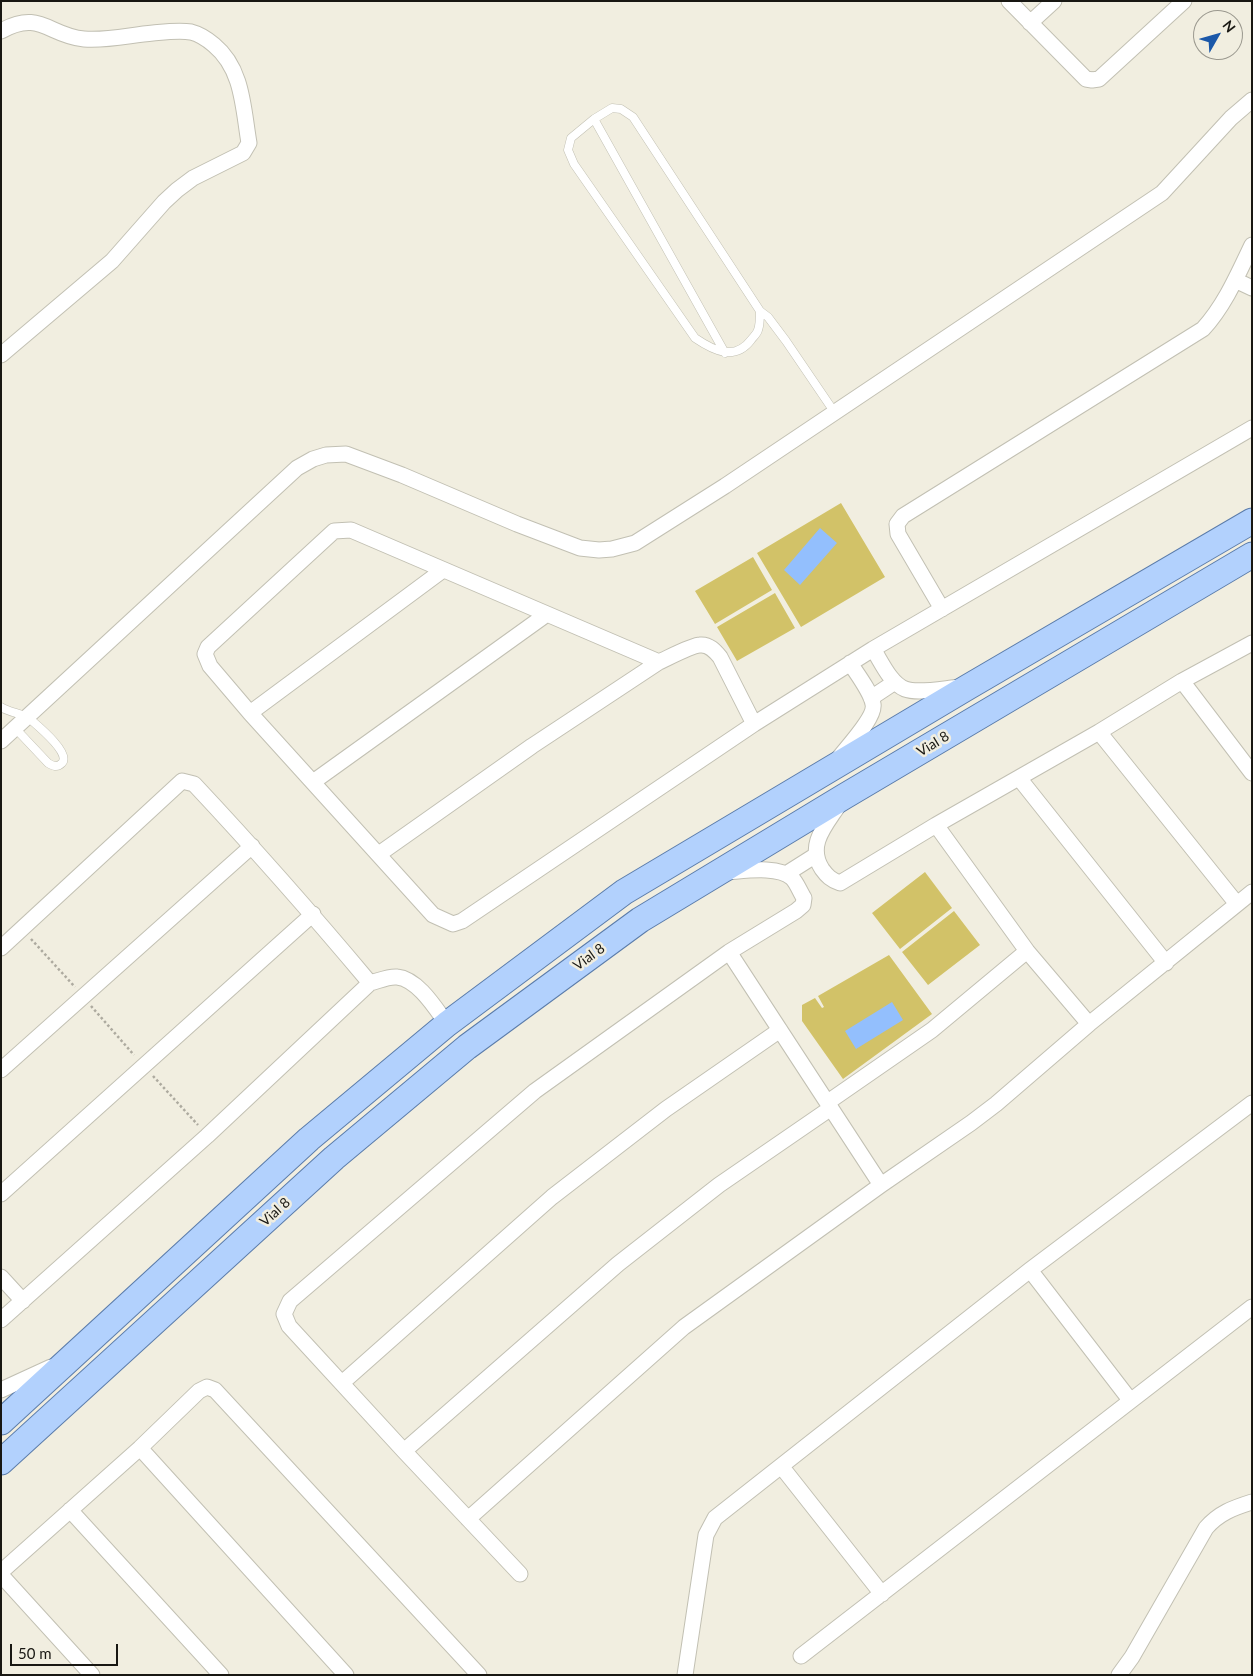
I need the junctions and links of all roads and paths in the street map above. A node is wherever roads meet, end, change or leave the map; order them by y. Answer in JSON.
{"nodes":[{"id":1,"x":1009,"y":1,"type":"edge"},
{"id":2,"x":1054,"y":1,"type":"edge"},
{"id":3,"x":1184,"y":1,"type":"edge"},
{"id":4,"x":1030,"y":23,"type":"junction"},
{"id":5,"x":1,"y":31,"type":"edge"},
{"id":6,"x":1252,"y":100,"type":"edge"},
{"id":7,"x":594,"y":119,"type":"junction"},
{"id":8,"x":1252,"y":245,"type":"edge"},
{"id":9,"x":1235,"y":280,"type":"junction"},
{"id":10,"x":1252,"y":288,"type":"edge"},
{"id":11,"x":760,"y":311,"type":"junction"},
{"id":12,"x":725,"y":353,"type":"junction"},
{"id":13,"x":1,"y":355,"type":"edge"},
{"id":14,"x":835,"y":413,"type":"junction"},
{"id":15,"x":1252,"y":428,"type":"edge"},
{"id":16,"x":1252,"y":520,"type":"edge"},
{"id":17,"x":1252,"y":555,"type":"edge"},
{"id":18,"x":443,"y":570,"type":"junction"},
{"id":19,"x":942,"y":609,"type":"junction"},
{"id":20,"x":547,"y":614,"type":"junction"},
{"id":21,"x":1252,"y":643,"type":"edge"},
{"id":22,"x":873,"y":649,"type":"junction"},
{"id":23,"x":659,"y":662,"type":"junction"},
{"id":24,"x":850,"y":663,"type":"junction"},
{"id":25,"x":1182,"y":681,"type":"junction"},
{"id":26,"x":895,"y":682,"type":"junction"},
{"id":27,"x":968,"y":686,"type":"junction"},
{"id":28,"x":871,"y":698,"type":"junction"},
{"id":29,"x":1,"y":707,"type":"edge"},
{"id":30,"x":250,"y":713,"type":"junction"},
{"id":31,"x":28,"y":717,"type":"junction"},
{"id":32,"x":754,"y":724,"type":"junction"},
{"id":33,"x":14,"y":728,"type":"junction"},
{"id":34,"x":1098,"y":732,"type":"junction"},
{"id":35,"x":1,"y":741,"type":"edge"},
{"id":36,"x":831,"y":768,"type":"junction"},
{"id":37,"x":1252,"y":773,"type":"edge"},
{"id":38,"x":1019,"y":778,"type":"junction"},
{"id":39,"x":312,"y":782,"type":"junction"},
{"id":40,"x":845,"y":796,"type":"junction"},
{"id":41,"x":936,"y":825,"type":"junction"},
{"id":42,"x":252,"y":846,"type":"junction"},
{"id":43,"x":378,"y":854,"type":"junction"},
{"id":44,"x":816,"y":855,"type":"junction"},
{"id":45,"x":719,"y":872,"type":"junction"},
{"id":46,"x":786,"y":874,"type":"junction"},
{"id":47,"x":1252,"y":892,"type":"edge"},
{"id":48,"x":1237,"y":904,"type":"junction"},
{"id":49,"x":313,"y":914,"type":"junction"},
{"id":50,"x":22,"y":929,"type":"junction"},
{"id":51,"x":1,"y":948,"type":"edge"},
{"id":52,"x":1027,"y":951,"type":"junction"},
{"id":53,"x":729,"y":952,"type":"junction"},
{"id":54,"x":1166,"y":963,"type":"junction"},
{"id":55,"x":370,"y":983,"type":"junction"},
{"id":56,"x":83,"y":996,"type":"junction"},
{"id":57,"x":447,"y":1024,"type":"junction"},
{"id":58,"x":1089,"y":1024,"type":"junction"},
{"id":59,"x":780,"y":1030,"type":"junction"},
{"id":60,"x":144,"y":1066,"type":"junction"},
{"id":61,"x":1,"y":1070,"type":"edge"},
{"id":62,"x":1252,"y":1103,"type":"edge"},
{"id":63,"x":829,"y":1105,"type":"junction"},
{"id":64,"x":207,"y":1136,"type":"junction"},
{"id":65,"x":881,"y":1185,"type":"junction"},
{"id":66,"x":1,"y":1194,"type":"edge"},
{"id":67,"x":1030,"y":1270,"type":"junction"},
{"id":68,"x":1,"y":1277,"type":"edge"},
{"id":69,"x":23,"y":1301,"type":"junction"},
{"id":70,"x":1252,"y":1307,"type":"edge"},
{"id":71,"x":1,"y":1320,"type":"edge"},
{"id":72,"x":75,"y":1356,"type":"junction"},
{"id":73,"x":342,"y":1383,"type":"junction"},
{"id":74,"x":1,"y":1390,"type":"edge"},
{"id":75,"x":1130,"y":1400,"type":"junction"},
{"id":76,"x":1,"y":1422,"type":"edge"},
{"id":77,"x":140,"y":1448,"type":"junction"},
{"id":78,"x":404,"y":1451,"type":"junction"},
{"id":79,"x":1,"y":1462,"type":"edge"},
{"id":80,"x":782,"y":1466,"type":"junction"},
{"id":81,"x":1252,"y":1502,"type":"edge"},
{"id":82,"x":70,"y":1510,"type":"junction"},
{"id":83,"x":468,"y":1519,"type":"junction"},
{"id":84,"x":1,"y":1573,"type":"edge"},
{"id":85,"x":520,"y":1574,"type":"dead end"},
{"id":86,"x":882,"y":1594,"type":"junction"},
{"id":87,"x":801,"y":1656,"type":"dead end"},
{"id":88,"x":92,"y":1675,"type":"edge"},
{"id":89,"x":221,"y":1675,"type":"edge"},
{"id":90,"x":346,"y":1675,"type":"edge"},
{"id":91,"x":479,"y":1675,"type":"edge"},
{"id":92,"x":684,"y":1675,"type":"edge"},
{"id":93,"x":1119,"y":1675,"type":"edge"}],
"edges":[{"from":1,"to":4,"type":"street"},
{"from":2,"to":4,"type":"street"},
{"from":3,"to":4,"type":"street"},
{"from":5,"to":13,"type":"street"},
{"from":6,"to":14,"type":"street"},
{"from":7,"to":11,"type":"lane"},
{"from":7,"to":12,"type":"lane"},
{"from":7,"to":12,"type":"lane"},
{"from":8,"to":9,"type":"street"},
{"from":9,"to":10,"type":"street"},
{"from":9,"to":19,"type":"street"},
{"from":11,"to":12,"type":"lane"},
{"from":11,"to":14,"type":"lane"},
{"from":14,"to":31,"type":"street"},
{"from":15,"to":19,"type":"street"},
{"from":16,"to":27,"type":"main road"},
{"from":17,"to":40,"type":"main road","name":"Vial 8"},
{"from":18,"to":20,"type":"street"},
{"from":18,"to":30,"type":"street"},
{"from":18,"to":30,"type":"street"},
{"from":19,"to":22,"type":"street"},
{"from":20,"to":23,"type":"street"},
{"from":20,"to":39,"type":"street"},
{"from":21,"to":25,"type":"street"},
{"from":22,"to":24,"type":"street"},
{"from":22,"to":26,"type":"street"},
{"from":23,"to":32,"type":"street"},
{"from":23,"to":43,"type":"street"},
{"from":24,"to":28,"type":"street"},
{"from":24,"to":32,"type":"street"},
{"from":25,"to":34,"type":"street"},
{"from":25,"to":37,"type":"street"},
{"from":26,"to":27,"type":"street"},
{"from":26,"to":28,"type":"street"},
{"from":27,"to":36,"type":"main road"},
{"from":28,"to":36,"type":"street"},
{"from":29,"to":31,"type":"lane"},
{"from":30,"to":39,"type":"street"},
{"from":31,"to":33,"type":"street"},
{"from":31,"to":33,"type":"lane"},
{"from":32,"to":43,"type":"street"},
{"from":33,"to":35,"type":"street"},
{"from":34,"to":38,"type":"street"},
{"from":34,"to":48,"type":"street"},
{"from":36,"to":57,"type":"main road"},
{"from":38,"to":41,"type":"street"},
{"from":38,"to":54,"type":"street"},
{"from":39,"to":43,"type":"street"},
{"from":40,"to":44,"type":"street"},
{"from":40,"to":45,"type":"main road","name":"Vial 8"},
{"from":41,"to":44,"type":"street"},
{"from":41,"to":52,"type":"street"},
{"from":42,"to":49,"type":"street"},
{"from":42,"to":50,"type":"street"},
{"from":42,"to":56,"type":"street"},
{"from":44,"to":46,"type":"street"},
{"from":45,"to":46,"type":"street"},
{"from":45,"to":79,"type":"main road","name":"Vial 8"},
{"from":46,"to":53,"type":"street"},
{"from":47,"to":48,"type":"street"},
{"from":48,"to":54,"type":"street"},
{"from":49,"to":55,"type":"street"},
{"from":49,"to":60,"type":"street"},
{"from":50,"to":51,"type":"street"},
{"from":50,"to":56,"type":"path"},
{"from":52,"to":58,"type":"street"},
{"from":52,"to":63,"type":"street"},
{"from":53,"to":59,"type":"street"},
{"from":53,"to":73,"type":"street"},
{"from":54,"to":58,"type":"street"},
{"from":55,"to":57,"type":"street"},
{"from":55,"to":64,"type":"street"},
{"from":56,"to":60,"type":"path"},
{"from":56,"to":61,"type":"street"},
{"from":57,"to":72,"type":"main road"},
{"from":58,"to":65,"type":"street"},
{"from":59,"to":63,"type":"street"},
{"from":59,"to":73,"type":"street"},
{"from":60,"to":64,"type":"path"},
{"from":60,"to":66,"type":"street"},
{"from":62,"to":67,"type":"street"},
{"from":63,"to":65,"type":"street"},
{"from":63,"to":78,"type":"street"},
{"from":64,"to":69,"type":"street"},
{"from":65,"to":83,"type":"street"},
{"from":67,"to":75,"type":"street"},
{"from":67,"to":80,"type":"street"},
{"from":68,"to":69,"type":"street"},
{"from":69,"to":71,"type":"street"},
{"from":70,"to":75,"type":"street"},
{"from":72,"to":74,"type":"street"},
{"from":72,"to":76,"type":"main road"},
{"from":73,"to":78,"type":"street"},
{"from":75,"to":86,"type":"street"},
{"from":77,"to":82,"type":"street"},
{"from":77,"to":90,"type":"street"},
{"from":77,"to":91,"type":"street"},
{"from":78,"to":83,"type":"street"},
{"from":80,"to":86,"type":"street"},
{"from":80,"to":92,"type":"street"},
{"from":81,"to":93,"type":"street"},
{"from":82,"to":84,"type":"street"},
{"from":82,"to":89,"type":"street"},
{"from":83,"to":85,"type":"street"},
{"from":84,"to":88,"type":"street"},
{"from":86,"to":87,"type":"street"}]}
